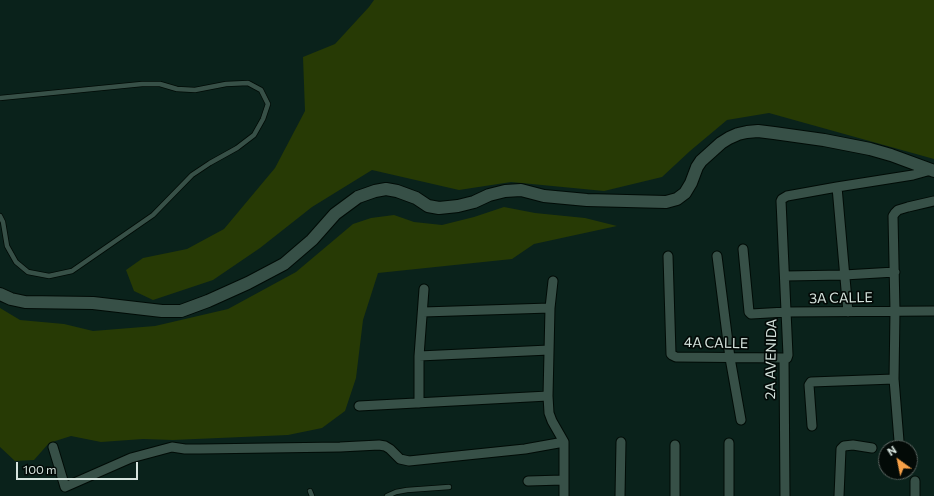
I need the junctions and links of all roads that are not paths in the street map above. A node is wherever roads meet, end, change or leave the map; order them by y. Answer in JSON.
{"nodes":[{"id":1,"x":0,"y":98,"type":"edge"},
{"id":2,"x":933,"y":171,"type":"edge"},
{"id":3,"x":837,"y":187,"type":"junction"},
{"id":4,"x":934,"y":201,"type":"edge"},
{"id":5,"x":0,"y":216,"type":"edge"},
{"id":6,"x":743,"y":249,"type":"dead end"},
{"id":7,"x":668,"y":256,"type":"dead end"},
{"id":8,"x":717,"y":256,"type":"dead end"},
{"id":9,"x":895,"y":272,"type":"junction"},
{"id":10,"x":844,"y":275,"type":"junction"},
{"id":11,"x":785,"y":276,"type":"junction"},
{"id":12,"x":553,"y":281,"type":"dead end"},
{"id":13,"x":424,"y":288,"type":"dead end"},
{"id":14,"x":0,"y":294,"type":"edge"},
{"id":15,"x":550,"y":308,"type":"junction"},
{"id":16,"x":896,"y":311,"type":"junction"},
{"id":17,"x":934,"y":311,"type":"edge"},
{"id":18,"x":423,"y":312,"type":"junction"},
{"id":19,"x":786,"y":312,"type":"junction"},
{"id":20,"x":848,"y":312,"type":"junction"},
{"id":21,"x":549,"y":350,"type":"junction"},
{"id":22,"x":419,"y":356,"type":"junction"},
{"id":23,"x":730,"y":358,"type":"junction"},
{"id":24,"x":784,"y":358,"type":"junction"},
{"id":25,"x":894,"y":379,"type":"junction"},
{"id":26,"x":548,"y":396,"type":"junction"},
{"id":27,"x":419,"y":403,"type":"junction"},
{"id":28,"x":359,"y":406,"type":"dead end"},
{"id":29,"x":741,"y":420,"type":"dead end"},
{"id":30,"x":812,"y":426,"type":"dead end"},
{"id":31,"x":899,"y":440,"type":"edge"},
{"id":32,"x":564,"y":442,"type":"junction"},
{"id":33,"x":621,"y":442,"type":"dead end"},
{"id":34,"x":729,"y":443,"type":"dead end"},
{"id":35,"x":675,"y":445,"type":"dead end"},
{"id":36,"x":53,"y":448,"type":"dead end"},
{"id":37,"x":872,"y":448,"type":"dead end"},
{"id":38,"x":528,"y":480,"type":"dead end"},
{"id":39,"x":563,"y":480,"type":"junction"},
{"id":40,"x":915,"y":481,"type":"dead end"},
{"id":41,"x":450,"y":487,"type":"dead end"},
{"id":42,"x":387,"y":496,"type":"edge"},
{"id":43,"x":564,"y":496,"type":"edge"},
{"id":44,"x":620,"y":496,"type":"edge"},
{"id":45,"x":675,"y":496,"type":"edge"},
{"id":46,"x":729,"y":496,"type":"edge"},
{"id":47,"x":785,"y":496,"type":"edge"},
{"id":48,"x":839,"y":496,"type":"edge"},
{"id":49,"x":916,"y":496,"type":"edge"}],
"edges":[{"from":1,"to":5,"type":"lane"},
{"from":2,"to":3,"type":"street"},
{"from":2,"to":14,"type":"main road"},
{"from":3,"to":10,"type":"street"},
{"from":3,"to":11,"type":"street","name":"2A AVENIDA"},
{"from":4,"to":9,"type":"street"},
{"from":6,"to":19,"type":"street","name":"3A CALLE"},
{"from":7,"to":23,"type":"street","name":"4A CALLE"},
{"from":8,"to":23,"type":"street"},
{"from":9,"to":10,"type":"street"},
{"from":9,"to":16,"type":"street"},
{"from":10,"to":11,"type":"street"},
{"from":10,"to":20,"type":"street"},
{"from":11,"to":19,"type":"street","name":"2A AVENIDA"},
{"from":12,"to":15,"type":"street"},
{"from":13,"to":18,"type":"street"},
{"from":15,"to":18,"type":"street"},
{"from":15,"to":21,"type":"street"},
{"from":16,"to":17,"type":"street","name":"3A CALLE"},
{"from":16,"to":20,"type":"street","name":"3A CALLE"},
{"from":16,"to":25,"type":"street"},
{"from":18,"to":22,"type":"street"},
{"from":19,"to":20,"type":"street","name":"3A CALLE"},
{"from":19,"to":24,"type":"street","name":"2A AVENIDA"},
{"from":21,"to":22,"type":"street"},
{"from":21,"to":26,"type":"street"},
{"from":22,"to":27,"type":"street"},
{"from":23,"to":24,"type":"street","name":"4A CALLE"},
{"from":23,"to":29,"type":"street"},
{"from":24,"to":47,"type":"street","name":"2A AVENIDA"},
{"from":25,"to":30,"type":"street"},
{"from":25,"to":31,"type":"street"},
{"from":26,"to":27,"type":"street"},
{"from":26,"to":32,"type":"street"},
{"from":27,"to":28,"type":"street"},
{"from":32,"to":36,"type":"street"},
{"from":32,"to":39,"type":"street"},
{"from":33,"to":44,"type":"street"},
{"from":34,"to":46,"type":"street"},
{"from":35,"to":45,"type":"street"},
{"from":37,"to":48,"type":"street"},
{"from":38,"to":39,"type":"street"},
{"from":39,"to":43,"type":"street"},
{"from":40,"to":49,"type":"street"},
{"from":41,"to":42,"type":"lane"}]}
